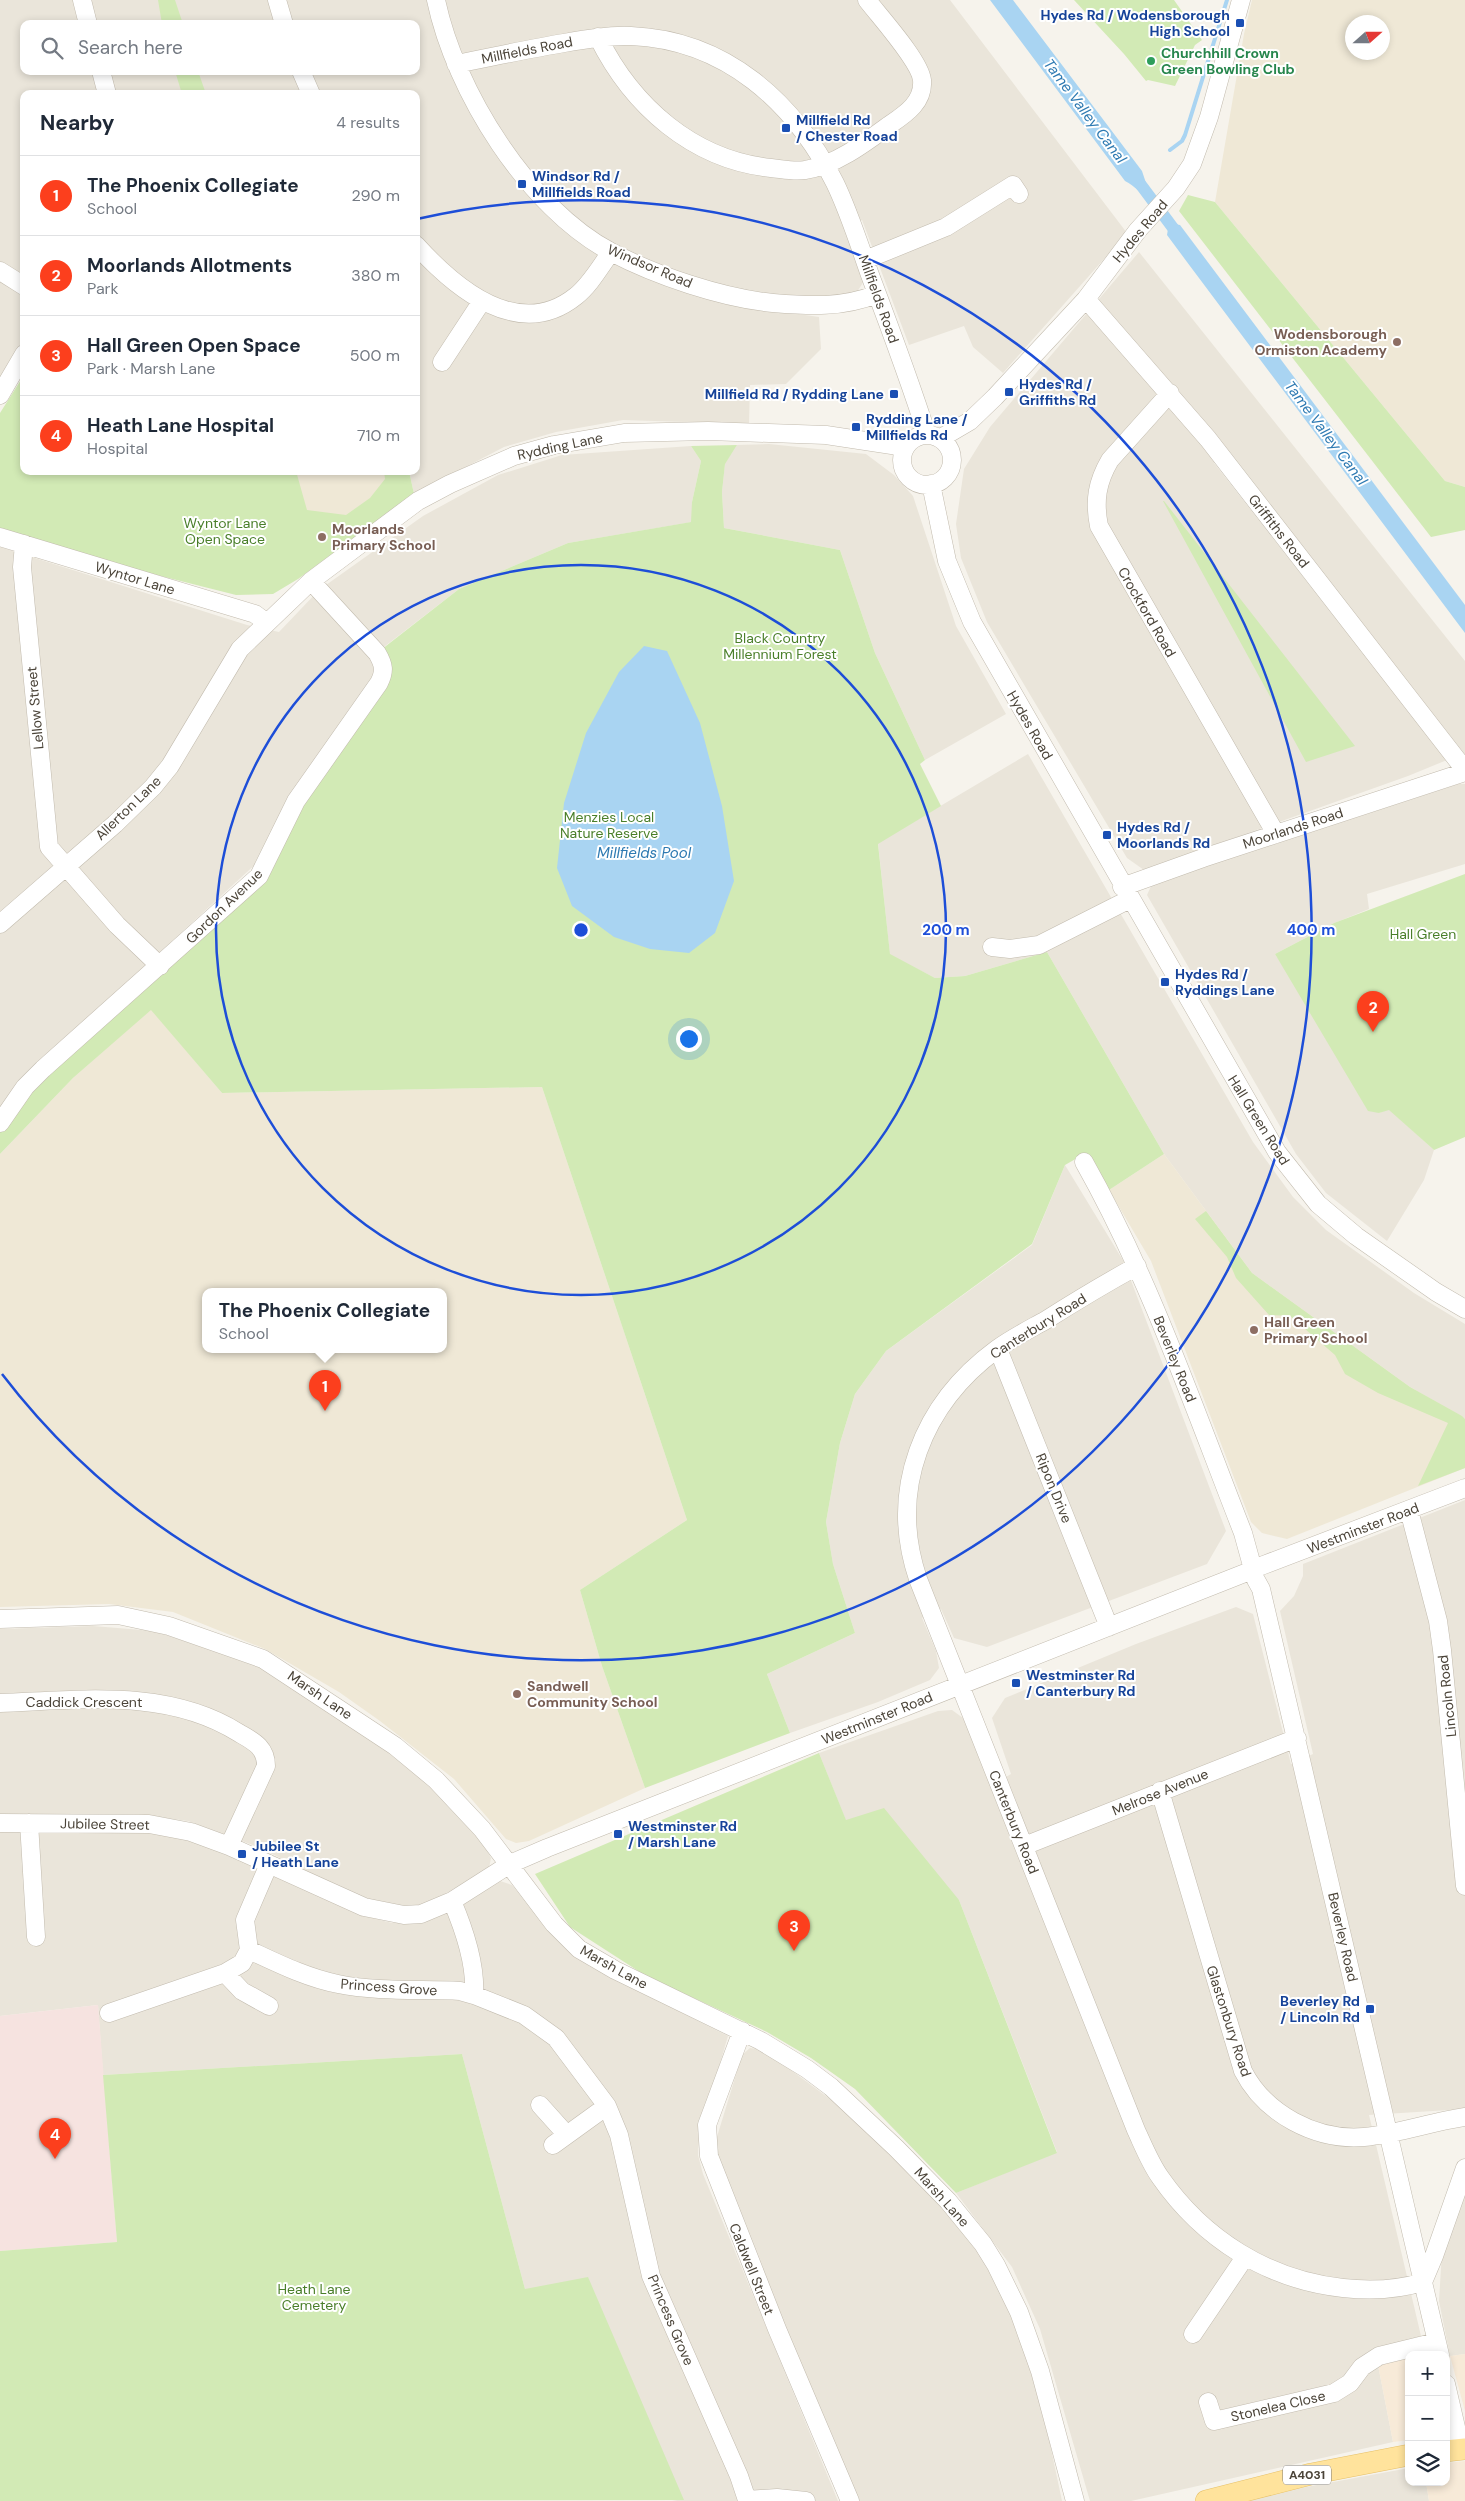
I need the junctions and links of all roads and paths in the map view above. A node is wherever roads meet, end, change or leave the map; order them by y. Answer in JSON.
{"nodes":[{"id":1,"x":82,"y":0,"type":"edge"},
{"id":2,"x":278,"y":0,"type":"edge"},
{"id":3,"x":436,"y":0,"type":"edge"},
{"id":4,"x":866,"y":0,"type":"edge"},
{"id":5,"x":1241,"y":0,"type":"edge"},
{"id":6,"x":87,"y":20,"type":"edge"},
{"id":7,"x":283,"y":20,"type":"edge"},
{"id":8,"x":598,"y":37,"type":"junction"},
{"id":9,"x":456,"y":64,"type":"junction"},
{"id":10,"x":102,"y":75,"type":"edge"},
{"id":11,"x":303,"y":75,"type":"edge"},
{"id":12,"x":106,"y":90,"type":"edge"},
{"id":13,"x":309,"y":90,"type":"edge"},
{"id":14,"x":825,"y":165,"type":"junction"},
{"id":15,"x":1020,"y":194,"type":"dead end"},
{"id":16,"x":420,"y":249,"type":"edge"},
{"id":17,"x":611,"y":252,"type":"junction"},
{"id":18,"x":865,"y":260,"type":"junction"},
{"id":19,"x":0,"y":271,"type":"edge"},
{"id":20,"x":20,"y":284,"type":"edge"},
{"id":21,"x":877,"y":294,"type":"junction"},
{"id":22,"x":1086,"y":299,"type":"junction"},
{"id":23,"x":482,"y":301,"type":"junction"},
{"id":24,"x":20,"y":361,"type":"edge"},
{"id":25,"x":442,"y":362,"type":"dead end"},
{"id":26,"x":1170,"y":393,"type":"junction"},
{"id":27,"x":0,"y":395,"type":"edge"},
{"id":28,"x":970,"y":421,"type":"junction"},
{"id":29,"x":934,"y":437,"type":"junction"},
{"id":30,"x":905,"y":448,"type":"junction"},
{"id":31,"x":952,"y":457,"type":"junction"},
{"id":32,"x":931,"y":484,"type":"junction"},
{"id":33,"x":0,"y":537,"type":"edge"},
{"id":34,"x":24,"y":544,"type":"junction"},
{"id":35,"x":311,"y":582,"type":"junction"},
{"id":36,"x":267,"y":623,"type":"junction"},
{"id":37,"x":1465,"y":771,"type":"edge"},
{"id":38,"x":1276,"y":834,"type":"junction"},
{"id":39,"x":65,"y":866,"type":"junction"},
{"id":40,"x":1126,"y":893,"type":"junction"},
{"id":41,"x":0,"y":924,"type":"edge"},
{"id":42,"x":992,"y":947,"type":"dead end"},
{"id":43,"x":1161,"y":952,"type":"joint"},
{"id":44,"x":160,"y":966,"type":"junction"},
{"id":45,"x":0,"y":1123,"type":"edge"},
{"id":46,"x":1084,"y":1162,"type":"dead end"},
{"id":47,"x":1137,"y":1266,"type":"junction"},
{"id":48,"x":1465,"y":1309,"type":"edge"},
{"id":49,"x":998,"y":1349,"type":"junction"},
{"id":50,"x":1465,"y":1488,"type":"edge"},
{"id":51,"x":1409,"y":1510,"type":"junction"},
{"id":52,"x":1253,"y":1570,"type":"junction"},
{"id":53,"x":0,"y":1619,"type":"edge"},
{"id":54,"x":1109,"y":1627,"type":"junction"},
{"id":55,"x":960,"y":1685,"type":"junction"},
{"id":56,"x":0,"y":1702,"type":"edge"},
{"id":57,"x":1297,"y":1738,"type":"junction"},
{"id":58,"x":1160,"y":1792,"type":"junction"},
{"id":59,"x":0,"y":1823,"type":"edge"},
{"id":60,"x":29,"y":1823,"type":"junction"},
{"id":61,"x":229,"y":1846,"type":"junction"},
{"id":62,"x":1024,"y":1846,"type":"junction"},
{"id":63,"x":269,"y":1864,"type":"junction"},
{"id":64,"x":510,"y":1864,"type":"junction"},
{"id":65,"x":1465,"y":1886,"type":"edge"},
{"id":66,"x":452,"y":1901,"type":"junction"},
{"id":67,"x":36,"y":1937,"type":"dead end"},
{"id":68,"x":249,"y":1950,"type":"junction"},
{"id":69,"x":225,"y":1973,"type":"junction"},
{"id":70,"x":474,"y":1996,"type":"junction"},
{"id":71,"x":269,"y":2006,"type":"dead end"},
{"id":72,"x":109,"y":2014,"type":"dead end"},
{"id":73,"x":742,"y":2031,"type":"junction"},
{"id":74,"x":540,"y":2105,"type":"dead end"},
{"id":75,"x":607,"y":2106,"type":"junction"},
{"id":76,"x":1465,"y":2117,"type":"edge"},
{"id":77,"x":1389,"y":2134,"type":"junction"},
{"id":78,"x":1465,"y":2168,"type":"edge"},
{"id":79,"x":1245,"y":2257,"type":"junction"},
{"id":80,"x":1422,"y":2282,"type":"junction"},
{"id":81,"x":1193,"y":2334,"type":"dead end"},
{"id":82,"x":1438,"y":2348,"type":"edge"},
{"id":83,"x":1448,"y":2396,"type":"edge"},
{"id":84,"x":1208,"y":2402,"type":"dead end"},
{"id":85,"x":1457,"y":2450,"type":"edge"},
{"id":86,"x":1405,"y":2456,"type":"edge"},
{"id":87,"x":742,"y":2500,"type":"edge"},
{"id":88,"x":846,"y":2500,"type":"edge"},
{"id":89,"x":806,"y":2501,"type":"edge"},
{"id":90,"x":1075,"y":2501,"type":"edge"},
{"id":91,"x":1206,"y":2501,"type":"edge"}],
"edges":[{"from":1,"to":6,"type":"street"},
{"from":2,"to":7,"type":"street"},
{"from":3,"to":9,"type":"street","name":"Windsor Road"},
{"from":4,"to":14,"type":"street"},
{"from":5,"to":22,"type":"street","name":"Hydes Road"},
{"from":8,"to":9,"type":"street","name":"Millfields Road"},
{"from":8,"to":14,"type":"street","name":"Millfields Road"},
{"from":8,"to":14,"type":"street"},
{"from":9,"to":17,"type":"street","name":"Windsor Road"},
{"from":10,"to":12,"type":"street"},
{"from":11,"to":13,"type":"street"},
{"from":14,"to":18,"type":"street","name":"Millfields Road"},
{"from":15,"to":18,"type":"street"},
{"from":16,"to":23,"type":"street"},
{"from":17,"to":21,"type":"street","name":"Windsor Road"},
{"from":17,"to":23,"type":"street"},
{"from":18,"to":21,"type":"street","name":"Millfields Road"},
{"from":19,"to":20,"type":"street"},
{"from":21,"to":29,"type":"street","name":"Millfields Road"},
{"from":22,"to":26,"type":"street","name":"Griffiths Road"},
{"from":22,"to":28,"type":"street","name":"Hydes Road"},
{"from":23,"to":25,"type":"street"},
{"from":24,"to":27,"type":"street"},
{"from":26,"to":37,"type":"street","name":"Griffiths Road"},
{"from":26,"to":38,"type":"street","name":"Crockford Road"},
{"from":28,"to":29,"type":"street","name":"Hydes Road"},
{"from":28,"to":31,"type":"street","name":"Hydes Road"},
{"from":29,"to":30,"type":"street","name":"Hydes Road"},
{"from":29,"to":31,"type":"street"},
{"from":30,"to":32,"type":"street"},
{"from":30,"to":35,"type":"street","name":"Rydding Lane"},
{"from":31,"to":32,"type":"street","name":"Hydes Road"},
{"from":32,"to":40,"type":"street","name":"Hydes Road"},
{"from":33,"to":34,"type":"street","name":"Wyntor Lane"},
{"from":34,"to":36,"type":"street","name":"Wyntor Lane"},
{"from":34,"to":39,"type":"street","name":"Lellow Street"},
{"from":35,"to":36,"type":"street","name":"Rydding Lane"},
{"from":35,"to":44,"type":"street","name":"Gordon Avenue"},
{"from":36,"to":39,"type":"street","name":"Allerton Lane"},
{"from":37,"to":38,"type":"street","name":"Moorlands Road"},
{"from":38,"to":40,"type":"street","name":"Moorlands Road"},
{"from":39,"to":41,"type":"street","name":"Allerton Lane"},
{"from":39,"to":44,"type":"street","name":"Lellow Street"},
{"from":40,"to":42,"type":"street","name":"Moorlands Road"},
{"from":40,"to":43,"type":"street","name":"Hydes Road"},
{"from":43,"to":48,"type":"street","name":"Hall Green Road"},
{"from":44,"to":45,"type":"street","name":"Gordon Avenue"},
{"from":46,"to":47,"type":"street","name":"Beverley Road"},
{"from":47,"to":49,"type":"street","name":"Canterbury Road"},
{"from":47,"to":52,"type":"street","name":"Beverley Road"},
{"from":49,"to":54,"type":"street","name":"Ripon Drive"},
{"from":49,"to":55,"type":"street","name":"Canterbury Road"},
{"from":50,"to":51,"type":"street","name":"Westminster Road"},
{"from":51,"to":52,"type":"street","name":"Westminster Road"},
{"from":51,"to":65,"type":"street","name":"Lincoln Road"},
{"from":52,"to":54,"type":"street","name":"Westminster Road"},
{"from":52,"to":57,"type":"street","name":"Beverley Road"},
{"from":53,"to":64,"type":"street","name":"Marsh Lane"},
{"from":54,"to":55,"type":"street","name":"Westminster Road"},
{"from":55,"to":62,"type":"street","name":"Canterbury Road"},
{"from":55,"to":64,"type":"street","name":"Westminster Road"},
{"from":56,"to":61,"type":"street","name":"Caddick Crescent"},
{"from":57,"to":58,"type":"street","name":"Melrose Avenue"},
{"from":57,"to":77,"type":"street","name":"Beverley Road"},
{"from":58,"to":62,"type":"street","name":"Melrose Avenue"},
{"from":58,"to":77,"type":"street","name":"Glastonbury Road"},
{"from":59,"to":60,"type":"street","name":"Jubilee Street"},
{"from":60,"to":61,"type":"street","name":"Jubilee Street"},
{"from":60,"to":67,"type":"street"},
{"from":61,"to":63,"type":"street","name":"Jubilee Street"},
{"from":62,"to":79,"type":"street","name":"Canterbury Road"},
{"from":63,"to":66,"type":"street","name":"Jubilee Street"},
{"from":63,"to":68,"type":"street"},
{"from":64,"to":66,"type":"street","name":"Jubilee Street"},
{"from":64,"to":73,"type":"street","name":"Marsh Lane"},
{"from":66,"to":70,"type":"street"},
{"from":68,"to":69,"type":"street"},
{"from":68,"to":70,"type":"street","name":"Princess Grove"},
{"from":69,"to":71,"type":"street"},
{"from":69,"to":72,"type":"street"},
{"from":70,"to":75,"type":"street","name":"Princess Grove"},
{"from":73,"to":88,"type":"street","name":"Caldwell Street"},
{"from":73,"to":90,"type":"street","name":"Marsh Lane"},
{"from":74,"to":75,"type":"street"},
{"from":75,"to":87,"type":"street","name":"Princess Grove"},
{"from":76,"to":77,"type":"street","name":"Glastonbury Road"},
{"from":77,"to":80,"type":"street","name":"Beverley Road"},
{"from":78,"to":80,"type":"street"},
{"from":79,"to":80,"type":"street","name":"Canterbury Road"},
{"from":79,"to":81,"type":"street"},
{"from":80,"to":82,"type":"street","name":"Beverley Road"},
{"from":82,"to":84,"type":"street","name":"Stonelea Close"},
{"from":83,"to":85,"type":"street"},
{"from":86,"to":91,"type":"main road","number":"A4031"},
{"from":87,"to":89,"type":"street","name":"Princess Grove"}]}
